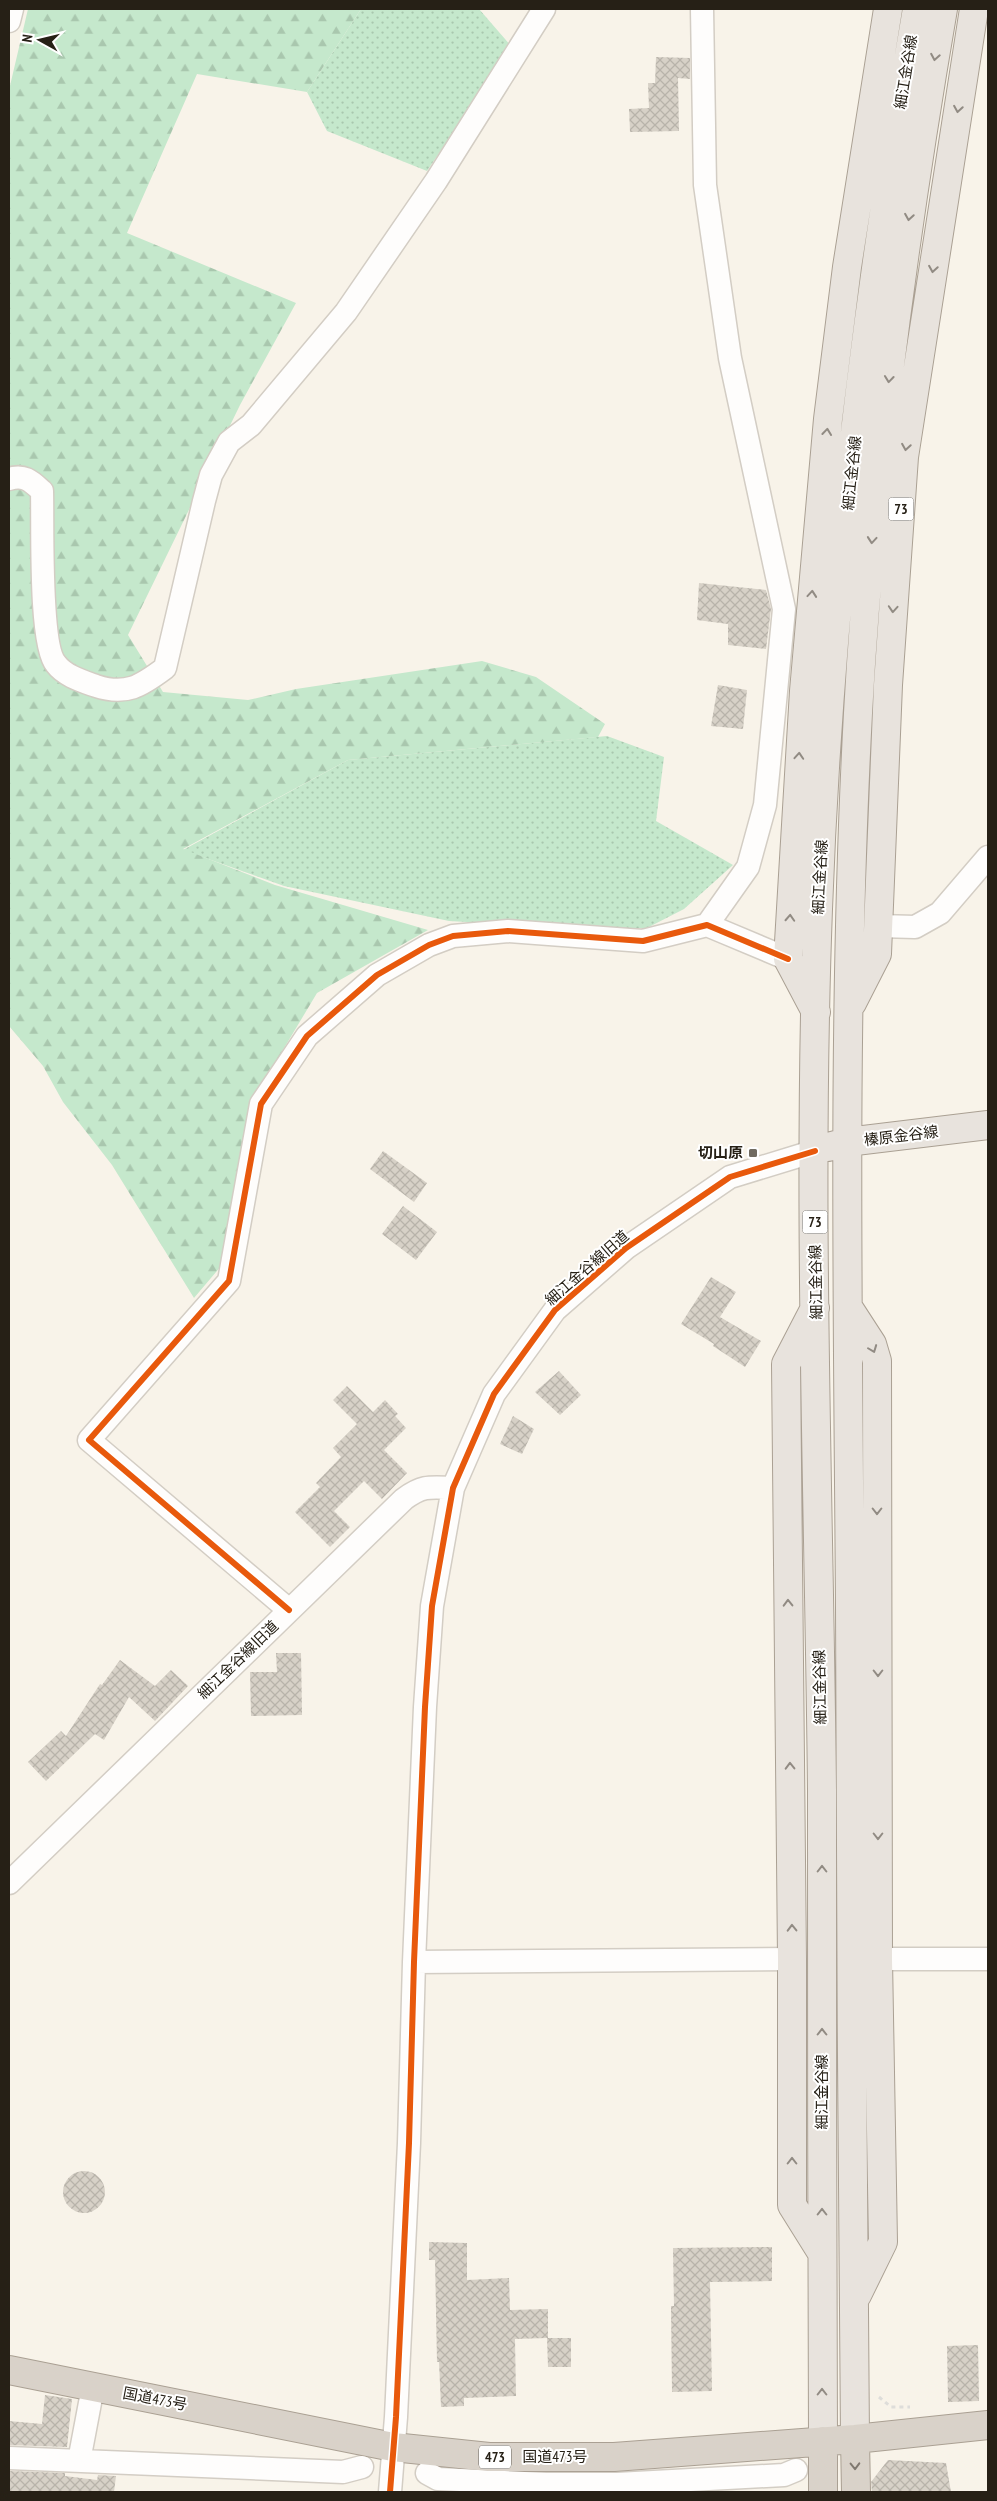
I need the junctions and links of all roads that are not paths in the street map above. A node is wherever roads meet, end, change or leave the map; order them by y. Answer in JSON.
{"nodes":[{"id":1,"x":12,"y":9,"type":"edge"},
{"id":2,"x":544,"y":9,"type":"edge"},
{"id":3,"x":702,"y":9,"type":"edge"},
{"id":4,"x":888,"y":9,"type":"edge"},
{"id":5,"x":917,"y":9,"type":"edge"},
{"id":6,"x":943,"y":9,"type":"edge"},
{"id":7,"x":974,"y":9,"type":"edge"},
{"id":8,"x":9,"y":21,"type":"edge"},
{"id":9,"x":9,"y":480,"type":"edge"},
{"id":10,"x":988,"y":857,"type":"edge"},
{"id":11,"x":707,"y":925,"type":"junction"},
{"id":12,"x":879,"y":926,"type":"junction"},
{"id":13,"x":788,"y":959,"type":"junction"},
{"id":14,"x":850,"y":1008,"type":"junction"},
{"id":15,"x":816,"y":1012,"type":"junction"},
{"id":16,"x":988,"y":1125,"type":"edge"},
{"id":17,"x":847,"y":1142,"type":"junction"},
{"id":18,"x":815,"y":1151,"type":"junction"},
{"id":19,"x":816,"y":1306,"type":"junction"},
{"id":20,"x":848,"y":1307,"type":"junction"},
{"id":21,"x":453,"y":1488,"type":"junction"},
{"id":22,"x":289,"y":1610,"type":"junction"},
{"id":23,"x":9,"y":1883,"type":"edge"},
{"id":24,"x":988,"y":1958,"type":"edge"},
{"id":25,"x":792,"y":1959,"type":"junction"},
{"id":26,"x":878,"y":1959,"type":"junction"},
{"id":27,"x":414,"y":1962,"type":"junction"},
{"id":28,"x":822,"y":2253,"type":"junction"},
{"id":29,"x":854,"y":2300,"type":"junction"},
{"id":30,"x":9,"y":2370,"type":"edge"},
{"id":31,"x":94,"y":2387,"type":"junction"},
{"id":32,"x":988,"y":2425,"type":"edge"},
{"id":33,"x":855,"y":2439,"type":"junction"},
{"id":34,"x":823,"y":2441,"type":"junction"},
{"id":35,"x":393,"y":2448,"type":"junction"},
{"id":36,"x":614,"y":2457,"type":"junction"},
{"id":37,"x":9,"y":2458,"type":"edge"},
{"id":38,"x":79,"y":2461,"type":"junction"},
{"id":39,"x":362,"y":2467,"type":"dead end"},
{"id":40,"x":796,"y":2470,"type":"dead end"},
{"id":41,"x":427,"y":2473,"type":"dead end"},
{"id":42,"x":616,"y":2484,"type":"junction"},
{"id":43,"x":675,"y":2487,"type":"edge"},
{"id":44,"x":390,"y":2492,"type":"edge"},
{"id":45,"x":823,"y":2492,"type":"edge"},
{"id":46,"x":856,"y":2492,"type":"edge"}],
"edges":[{"from":1,"to":8,"type":"street"},
{"from":2,"to":9,"type":"street"},
{"from":3,"to":11,"type":"street"},
{"from":13,"to":4,"type":"main road","one_way":true},
{"from":5,"to":15,"type":"main road","name":"細江金谷線","number":"73"},
{"from":6,"to":14,"type":"main road","name":"細江金谷線","number":"73","one_way":true},
{"from":7,"to":12,"type":"main road","number":"73","one_way":true},
{"from":10,"to":12,"type":"street"},
{"from":11,"to":13,"type":"street"},
{"from":11,"to":22,"type":"street"},
{"from":12,"to":14,"type":"main road","number":"73"},
{"from":13,"to":15,"type":"main road"},
{"from":14,"to":17,"type":"main road","name":"細江金谷線","number":"73"},
{"from":15,"to":18,"type":"main road","name":"細江金谷線","number":"73"},
{"from":16,"to":17,"type":"main road","name":"榛原金谷線"},
{"from":17,"to":18,"type":"main road","name":"榛原金谷線"},
{"from":17,"to":20,"type":"main road","name":"細江金谷線","number":"73"},
{"from":18,"to":19,"type":"main road","name":"細江金谷線","number":"73"},
{"from":18,"to":21,"type":"street","name":"細江金谷線旧道"},
{"from":25,"to":19,"type":"main road","one_way":true},
{"from":28,"to":19,"type":"main road","name":"細江金谷線","number":"73","one_way":true},
{"from":20,"to":26,"type":"main road","one_way":true},
{"from":20,"to":29,"type":"main road","name":"細江金谷線","number":"73"},
{"from":21,"to":22,"type":"street","name":"細江金谷線旧道"},
{"from":21,"to":27,"type":"street"},
{"from":22,"to":23,"type":"street","name":"細江金谷線旧道"},
{"from":24,"to":26,"type":"street"},
{"from":25,"to":27,"type":"street"},
{"from":28,"to":25,"type":"main road","one_way":true},
{"from":26,"to":29,"type":"main road"},
{"from":27,"to":35,"type":"street"},
{"from":34,"to":28,"type":"main road","name":"細江金谷線","number":"73","one_way":true},
{"from":29,"to":33,"type":"main road","name":"細江金谷線","number":"73"},
{"from":30,"to":31,"type":"highway","name":"国道473号","number":"473"},
{"from":31,"to":35,"type":"highway","name":"国道473号","number":"473"},
{"from":31,"to":38,"type":"street"},
{"from":32,"to":33,"type":"highway","name":"国道473号","number":"473"},
{"from":33,"to":34,"type":"highway","name":"国道473号","number":"473"},
{"from":33,"to":46,"type":"highway","one_way":true},
{"from":34,"to":36,"type":"highway","name":"国道473号","number":"473"},
{"from":34,"to":45,"type":"highway"},
{"from":35,"to":36,"type":"highway","name":"国道473号","number":"473"},
{"from":35,"to":44,"type":"street"},
{"from":36,"to":42,"type":"street"},
{"from":37,"to":38,"type":"street"},
{"from":38,"to":39,"type":"street"},
{"from":40,"to":43,"type":"street"},
{"from":41,"to":42,"type":"street"},
{"from":42,"to":43,"type":"street"}]}
